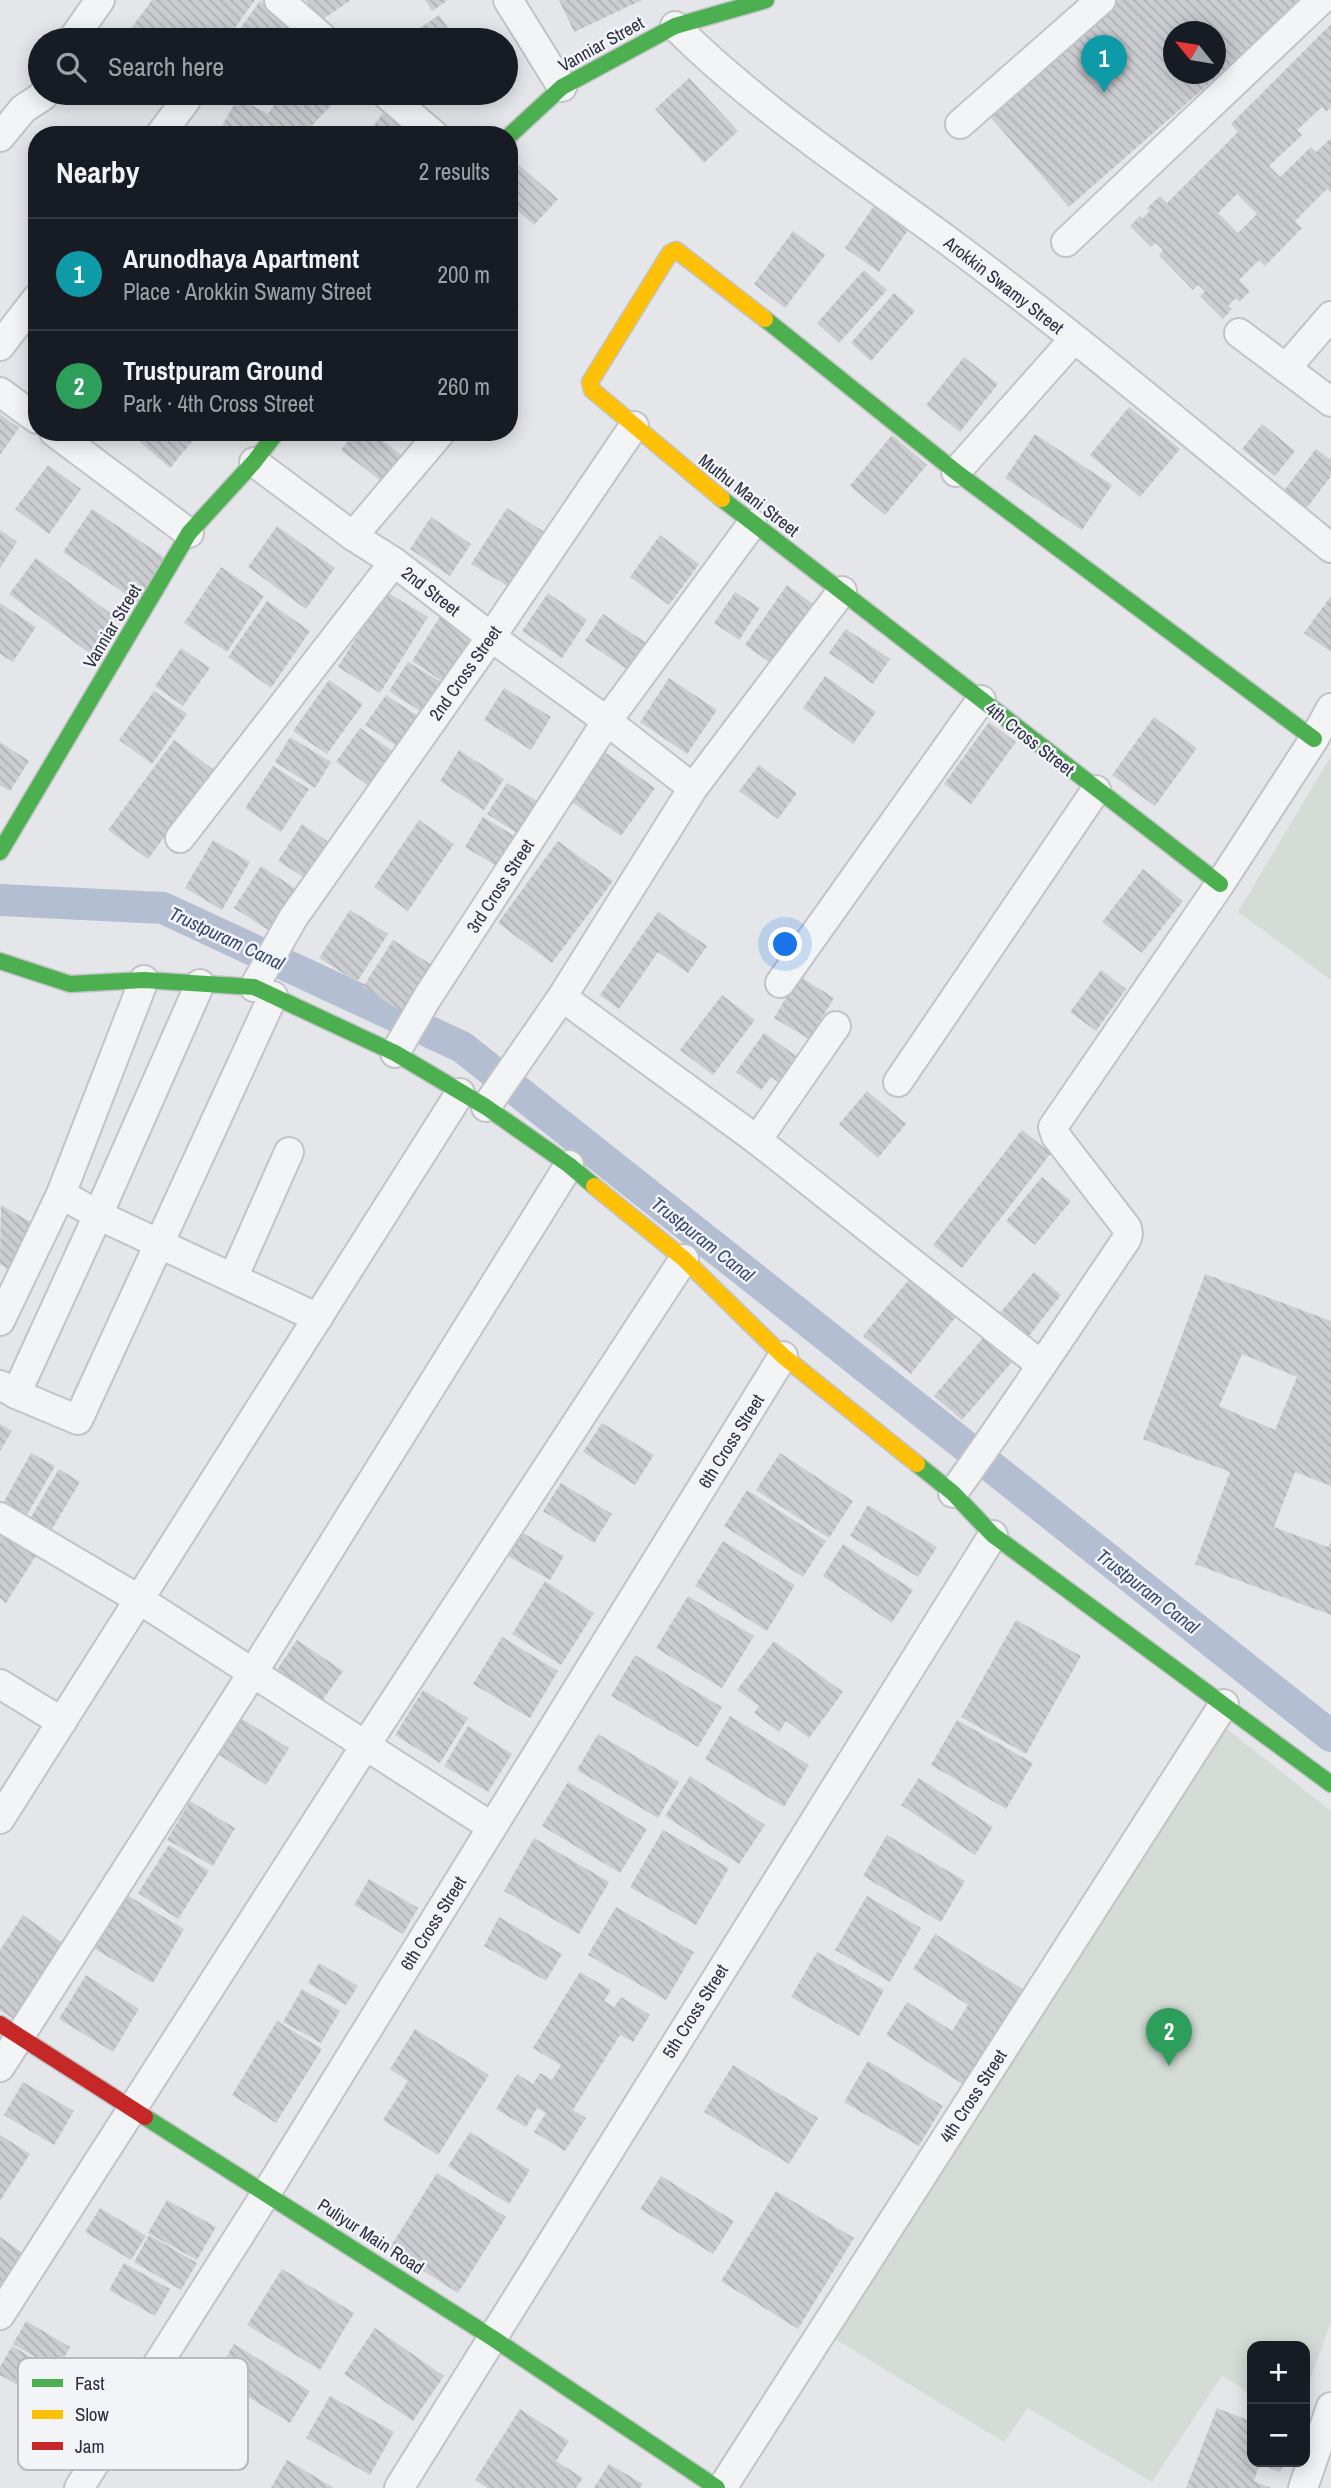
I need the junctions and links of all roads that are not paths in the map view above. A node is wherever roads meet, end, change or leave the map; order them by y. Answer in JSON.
{"nodes":[{"id":1,"x":100,"y":0,"type":"edge"},
{"id":2,"x":279,"y":0,"type":"edge"},
{"id":3,"x":508,"y":0,"type":"edge"},
{"id":4,"x":766,"y":0,"type":"edge"},
{"id":5,"x":1101,"y":0,"type":"edge"},
{"id":6,"x":1321,"y":0,"type":"edge"},
{"id":7,"x":676,"y":26,"type":"junction"},
{"id":8,"x":80,"y":28,"type":"edge"},
{"id":9,"x":311,"y":28,"type":"edge"},
{"id":10,"x":562,"y":87,"type":"junction"},
{"id":11,"x":29,"y":105,"type":"edge"},
{"id":12,"x":182,"y":105,"type":"edge"},
{"id":13,"x":400,"y":105,"type":"edge"},
{"id":14,"x":960,"y":124,"type":"dead end"},
{"id":15,"x":167,"y":126,"type":"edge"},
{"id":16,"x":424,"y":126,"type":"edge"},
{"id":17,"x":518,"y":128,"type":"edge"},
{"id":18,"x":0,"y":137,"type":"edge"},
{"id":19,"x":1066,"y":242,"type":"dead end"},
{"id":20,"x":28,"y":310,"type":"edge"},
{"id":21,"x":1331,"y":316,"type":"edge"},
{"id":22,"x":1239,"y":333,"type":"dead end"},
{"id":23,"x":1074,"y":339,"type":"junction"},
{"id":24,"x":0,"y":346,"type":"edge"},
{"id":25,"x":1287,"y":368,"type":"junction"},
{"id":26,"x":0,"y":392,"type":"edge"},
{"id":27,"x":1331,"y":402,"type":"edge"},
{"id":28,"x":28,"y":412,"type":"edge"},
{"id":29,"x":634,"y":426,"type":"junction"},
{"id":30,"x":66,"y":441,"type":"edge"},
{"id":31,"x":270,"y":441,"type":"edge"},
{"id":32,"x":432,"y":441,"type":"edge"},
{"id":33,"x":254,"y":463,"type":"junction"},
{"id":34,"x":956,"y":472,"type":"junction"},
{"id":35,"x":752,"y":524,"type":"junction"},
{"id":36,"x":190,"y":533,"type":"junction"},
{"id":37,"x":353,"y":536,"type":"junction"},
{"id":38,"x":1331,"y":548,"type":"edge"},
{"id":39,"x":394,"y":562,"type":"junction"},
{"id":40,"x":842,"y":591,"type":"junction"},
{"id":41,"x":491,"y":637,"type":"junction"},
{"id":42,"x":981,"y":700,"type":"junction"},
{"id":43,"x":1331,"y":708,"type":"edge"},
{"id":44,"x":607,"y":721,"type":"junction"},
{"id":45,"x":1314,"y":738,"type":"junction"},
{"id":46,"x":693,"y":788,"type":"junction"},
{"id":47,"x":1096,"y":790,"type":"junction"},
{"id":48,"x":180,"y":838,"type":"dead end"},
{"id":49,"x":0,"y":852,"type":"edge"},
{"id":50,"x":1220,"y":884,"type":"junction"},
{"id":51,"x":0,"y":961,"type":"edge"},
{"id":52,"x":144,"y":980,"type":"junction"},
{"id":53,"x":780,"y":983,"type":"dead end"},
{"id":54,"x":200,"y":984,"type":"junction"},
{"id":55,"x":263,"y":991,"type":"junction"},
{"id":56,"x":562,"y":997,"type":"junction"},
{"id":57,"x":836,"y":1026,"type":"dead end"},
{"id":58,"x":395,"y":1053,"type":"junction"},
{"id":59,"x":898,"y":1082,"type":"dead end"},
{"id":60,"x":460,"y":1093,"type":"junction"},
{"id":61,"x":486,"y":1107,"type":"junction"},
{"id":62,"x":757,"y":1140,"type":"junction"},
{"id":63,"x":289,"y":1152,"type":"dead end"},
{"id":64,"x":569,"y":1165,"type":"junction"},
{"id":65,"x":61,"y":1194,"type":"junction"},
{"id":66,"x":98,"y":1215,"type":"junction"},
{"id":67,"x":159,"y":1243,"type":"junction"},
{"id":68,"x":684,"y":1259,"type":"junction"},
{"id":69,"x":233,"y":1278,"type":"junction"},
{"id":70,"x":318,"y":1318,"type":"junction"},
{"id":71,"x":0,"y":1321,"type":"edge"},
{"id":72,"x":783,"y":1356,"type":"junction"},
{"id":73,"x":1041,"y":1365,"type":"junction"},
{"id":74,"x":8,"y":1390,"type":"edge"},
{"id":75,"x":953,"y":1493,"type":"junction"},
{"id":76,"x":0,"y":1517,"type":"edge"},
{"id":77,"x":993,"y":1535,"type":"junction"},
{"id":78,"x":140,"y":1600,"type":"junction"},
{"id":79,"x":252,"y":1674,"type":"junction"},
{"id":80,"x":0,"y":1684,"type":"edge"},
{"id":81,"x":1224,"y":1704,"type":"junction"},
{"id":82,"x":62,"y":1722,"type":"junction"},
{"id":83,"x":365,"y":1746,"type":"junction"},
{"id":84,"x":1331,"y":1784,"type":"edge"},
{"id":85,"x":0,"y":1819,"type":"edge"},
{"id":86,"x":492,"y":1827,"type":"junction"},
{"id":87,"x":9,"y":2030,"type":"edge"},
{"id":88,"x":0,"y":2067,"type":"edge"},
{"id":89,"x":134,"y":2109,"type":"junction"},
{"id":90,"x":267,"y":2192,"type":"junction"},
{"id":91,"x":0,"y":2315,"type":"edge"},
{"id":92,"x":491,"y":2337,"type":"junction"},
{"id":93,"x":162,"y":2358,"type":"edge"},
{"id":94,"x":1331,"y":2407,"type":"edge"},
{"id":95,"x":90,"y":2470,"type":"edge"},
{"id":96,"x":79,"y":2488,"type":"edge"},
{"id":97,"x":399,"y":2488,"type":"edge"},
{"id":98,"x":717,"y":2488,"type":"edge"},
{"id":99,"x":722,"y":2488,"type":"edge"},
{"id":100,"x":1303,"y":2488,"type":"edge"}],
"edges":[{"from":1,"to":8,"type":"street"},
{"from":2,"to":9,"type":"street"},
{"from":3,"to":10,"type":"street"},
{"from":4,"to":7,"type":"street","name":"Vanniar Street"},
{"from":5,"to":14,"type":"street"},
{"from":6,"to":19,"type":"street"},
{"from":7,"to":10,"type":"street","name":"Vanniar Street"},
{"from":7,"to":23,"type":"street","name":"Arokkin Swamy Street"},
{"from":10,"to":17,"type":"street","name":"Vanniar Street"},
{"from":11,"to":18,"type":"street"},
{"from":12,"to":15,"type":"street"},
{"from":13,"to":16,"type":"street"},
{"from":20,"to":24,"type":"street"},
{"from":21,"to":25,"type":"street"},
{"from":22,"to":25,"type":"street"},
{"from":23,"to":34,"type":"street"},
{"from":23,"to":38,"type":"street","name":"Arokkin Swamy Street"},
{"from":25,"to":27,"type":"street"},
{"from":26,"to":28,"type":"street"},
{"from":29,"to":34,"type":"street","name":"Muthu Mani Street"},
{"from":29,"to":35,"type":"street","name":"Muthu Mani Street"},
{"from":29,"to":41,"type":"street","name":"2nd Cross Street"},
{"from":30,"to":36,"type":"street"},
{"from":31,"to":33,"type":"street","name":"Vanniar Street"},
{"from":32,"to":37,"type":"street"},
{"from":33,"to":36,"type":"street","name":"Vanniar Street"},
{"from":33,"to":37,"type":"street","name":"2nd Street"},
{"from":34,"to":45,"type":"street"},
{"from":35,"to":40,"type":"street","name":"Muthu Mani Street"},
{"from":35,"to":44,"type":"street","name":"3rd Cross Street"},
{"from":36,"to":49,"type":"street","name":"Vanniar Street"},
{"from":37,"to":39,"type":"street","name":"2nd Street"},
{"from":39,"to":41,"type":"street","name":"2nd Street"},
{"from":39,"to":48,"type":"street"},
{"from":40,"to":42,"type":"street","name":"4th Cross Street"},
{"from":40,"to":46,"type":"street"},
{"from":41,"to":44,"type":"street","name":"2nd Street"},
{"from":41,"to":55,"type":"street","name":"2nd Cross Street"},
{"from":42,"to":47,"type":"street","name":"4th Cross Street"},
{"from":42,"to":53,"type":"street"},
{"from":43,"to":45,"type":"street"},
{"from":44,"to":46,"type":"street","name":"2nd Street"},
{"from":44,"to":58,"type":"street","name":"3rd Cross Street"},
{"from":45,"to":50,"type":"street"},
{"from":46,"to":56,"type":"street"},
{"from":47,"to":50,"type":"street","name":"4th Cross Street"},
{"from":47,"to":59,"type":"street"},
{"from":50,"to":73,"type":"street"},
{"from":51,"to":52,"type":"street"},
{"from":52,"to":54,"type":"street"},
{"from":52,"to":65,"type":"street"},
{"from":54,"to":55,"type":"street"},
{"from":54,"to":66,"type":"street"},
{"from":55,"to":58,"type":"street"},
{"from":55,"to":67,"type":"street","name":"2nd Cross Street"},
{"from":56,"to":61,"type":"street"},
{"from":56,"to":62,"type":"street"},
{"from":57,"to":62,"type":"street"},
{"from":58,"to":60,"type":"street"},
{"from":60,"to":61,"type":"street"},
{"from":60,"to":70,"type":"street"},
{"from":61,"to":64,"type":"street"},
{"from":62,"to":73,"type":"street"},
{"from":63,"to":69,"type":"street"},
{"from":64,"to":68,"type":"street"},
{"from":64,"to":79,"type":"street"},
{"from":65,"to":66,"type":"street"},
{"from":65,"to":71,"type":"street"},
{"from":66,"to":67,"type":"street"},
{"from":66,"to":74,"type":"street"},
{"from":67,"to":69,"type":"street"},
{"from":67,"to":74,"type":"street","name":"2nd Cross Street"},
{"from":68,"to":72,"type":"street"},
{"from":68,"to":83,"type":"street"},
{"from":69,"to":70,"type":"street"},
{"from":70,"to":78,"type":"street"},
{"from":72,"to":75,"type":"street"},
{"from":72,"to":86,"type":"street","name":"6th Cross Street"},
{"from":73,"to":75,"type":"street"},
{"from":75,"to":77,"type":"street"},
{"from":76,"to":78,"type":"street"},
{"from":77,"to":81,"type":"street"},
{"from":77,"to":92,"type":"street","name":"5th Cross Street"},
{"from":78,"to":79,"type":"street"},
{"from":78,"to":82,"type":"street"},
{"from":79,"to":83,"type":"street"},
{"from":79,"to":87,"type":"street"},
{"from":80,"to":82,"type":"street"},
{"from":81,"to":84,"type":"street"},
{"from":81,"to":99,"type":"street","name":"4th Cross Street"},
{"from":82,"to":85,"type":"street"},
{"from":83,"to":86,"type":"street"},
{"from":83,"to":89,"type":"street"},
{"from":86,"to":90,"type":"street","name":"6th Cross Street"},
{"from":87,"to":88,"type":"street"},
{"from":87,"to":89,"type":"street","name":"Puliyur Main Road"},
{"from":89,"to":90,"type":"street","name":"Puliyur Main Road"},
{"from":89,"to":91,"type":"street"},
{"from":90,"to":92,"type":"street","name":"Puliyur Main Road"},
{"from":90,"to":93,"type":"street","name":"6th Cross Street"},
{"from":92,"to":97,"type":"street","name":"5th Cross Street"},
{"from":92,"to":98,"type":"street","name":"Puliyur Main Road"},
{"from":94,"to":100,"type":"street"},
{"from":95,"to":96,"type":"street","name":"6th Cross Street"}]}
